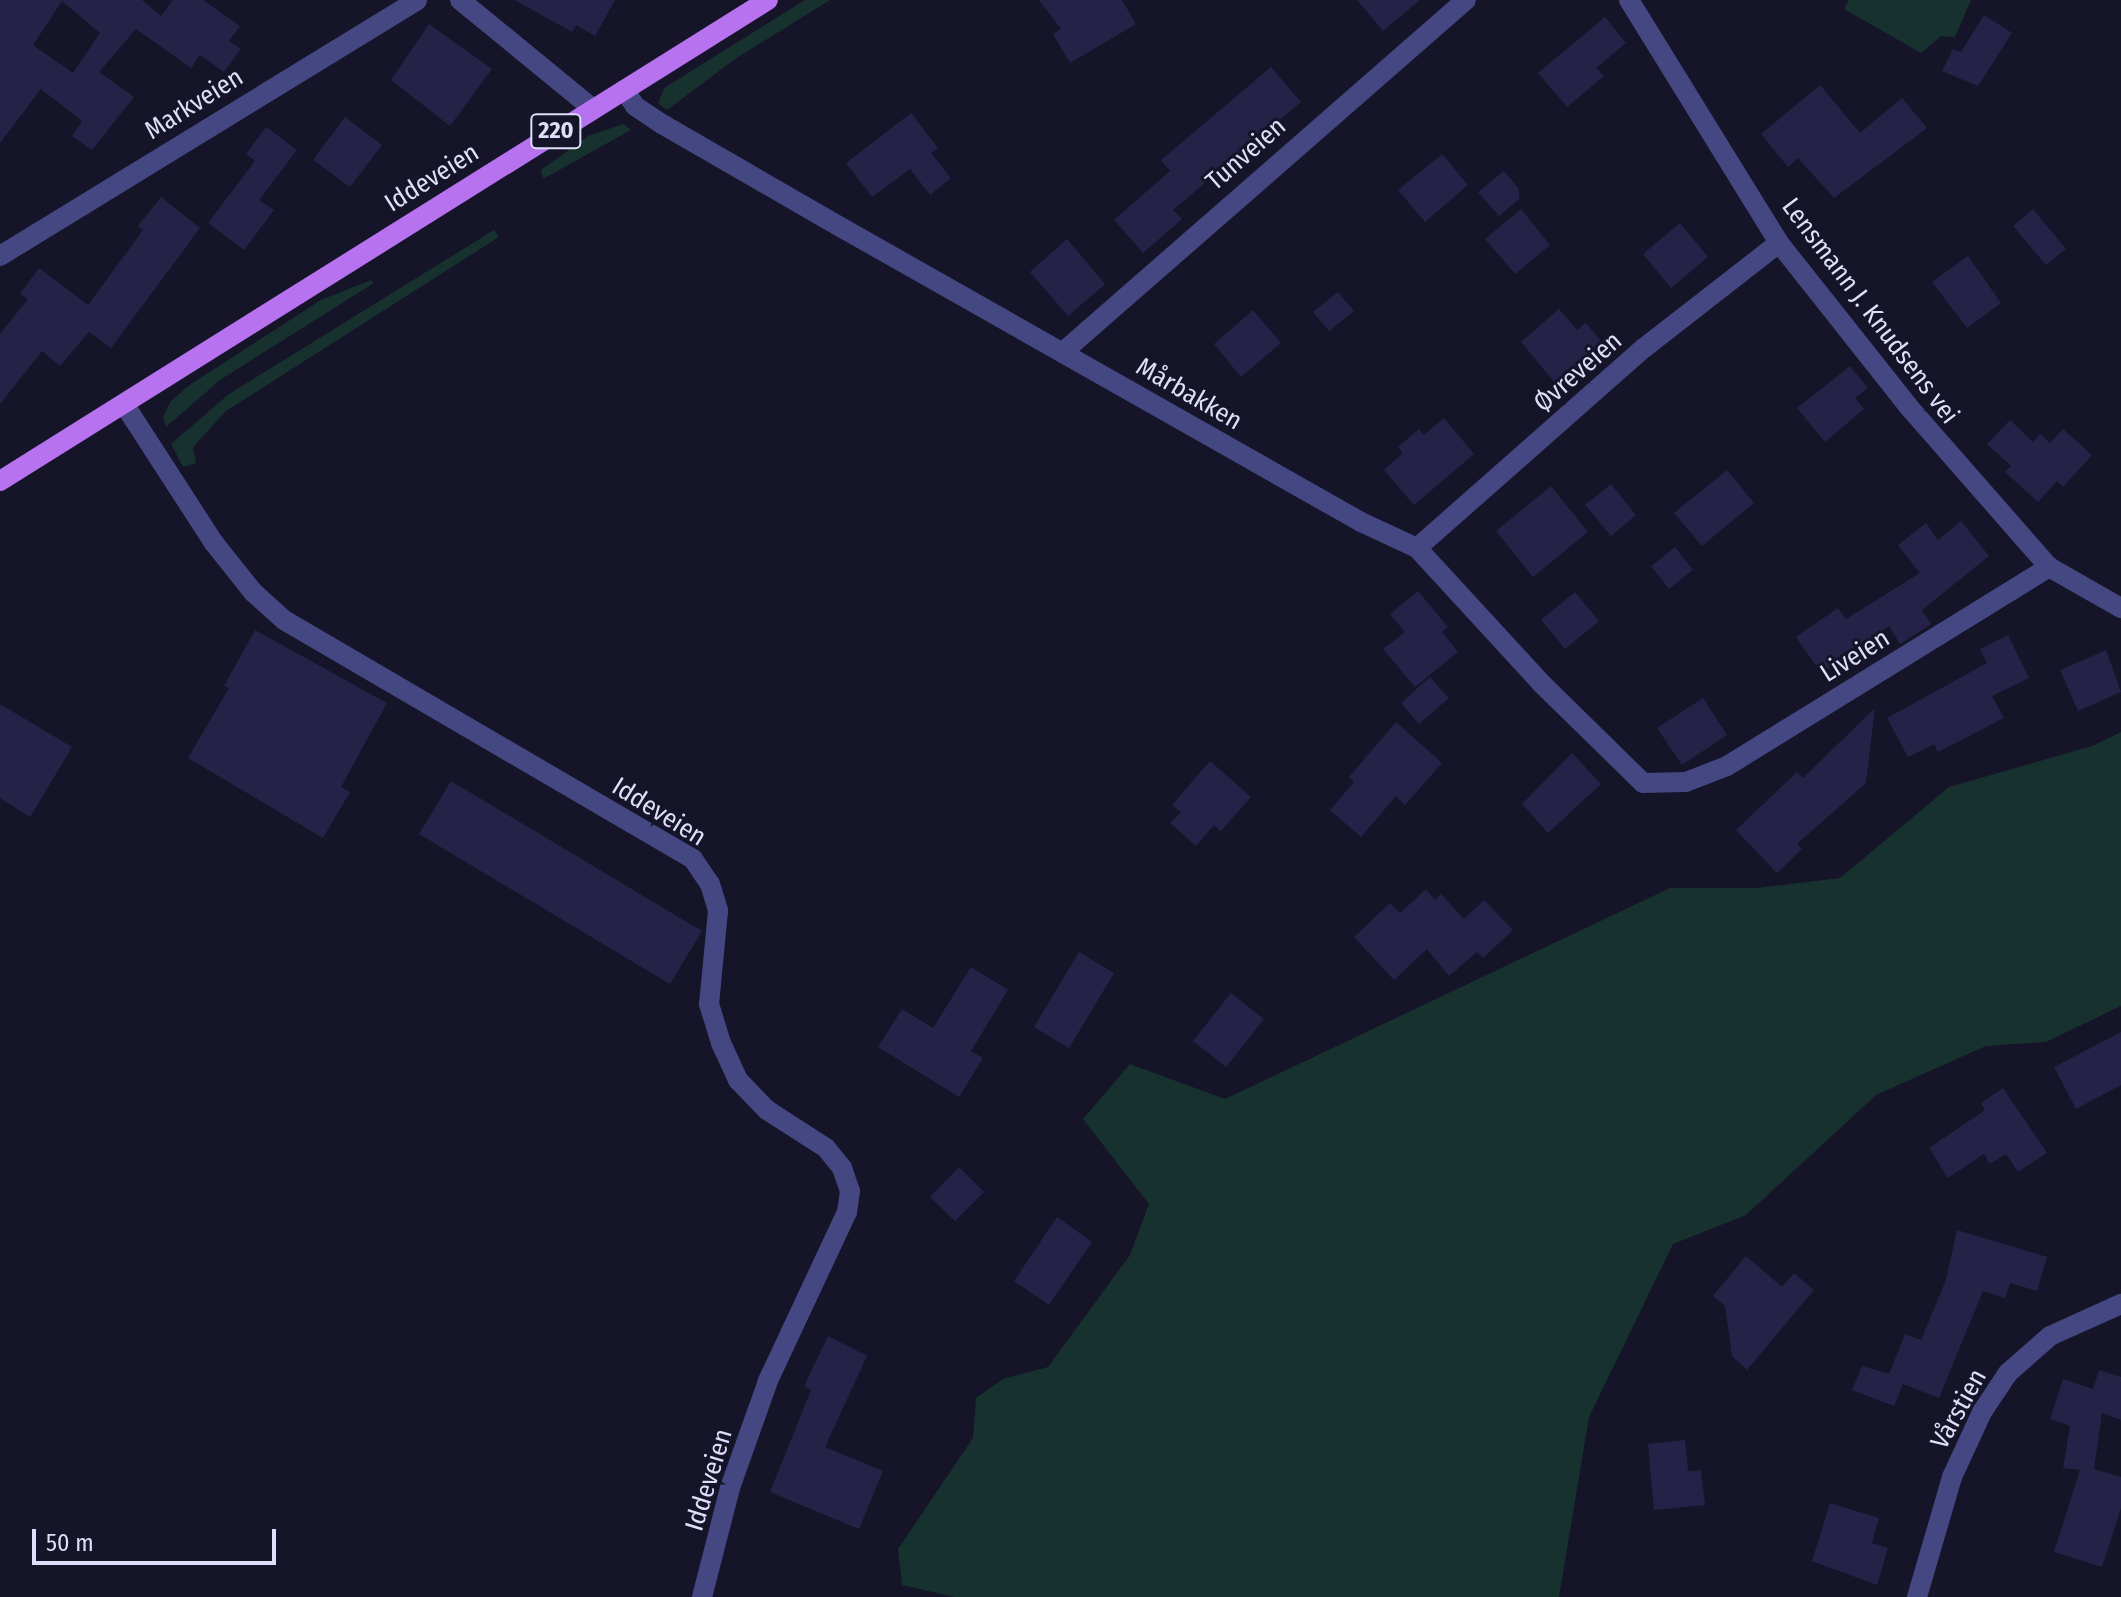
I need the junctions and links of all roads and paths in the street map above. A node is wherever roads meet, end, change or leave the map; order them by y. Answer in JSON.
{"nodes":[{"id":1,"x":417,"y":0,"type":"edge"},
{"id":2,"x":460,"y":0,"type":"edge"},
{"id":3,"x":768,"y":0,"type":"edge"},
{"id":4,"x":1466,"y":0,"type":"edge"},
{"id":5,"x":1629,"y":0,"type":"edge"},
{"id":6,"x":624,"y":90,"type":"junction"},
{"id":7,"x":593,"y":109,"type":"junction"},
{"id":8,"x":1779,"y":243,"type":"junction"},
{"id":9,"x":0,"y":256,"type":"edge"},
{"id":10,"x":1063,"y":352,"type":"junction"},
{"id":11,"x":124,"y":404,"type":"junction"},
{"id":12,"x":0,"y":481,"type":"edge"},
{"id":13,"x":1417,"y":548,"type":"junction"},
{"id":14,"x":2049,"y":567,"type":"junction"},
{"id":15,"x":2121,"y":608,"type":"edge"},
{"id":16,"x":1686,"y":782,"type":"joint"},
{"id":17,"x":2121,"y":1304,"type":"edge"},
{"id":18,"x":702,"y":1597,"type":"edge"},
{"id":19,"x":1917,"y":1597,"type":"edge"}],
"edges":[{"from":1,"to":9,"type":"street","name":"Markveien"},
{"from":2,"to":7,"type":"street"},
{"from":3,"to":6,"type":"main road","name":"Iddeveien","number":"220"},
{"from":4,"to":10,"type":"street","name":"Tunveien"},
{"from":5,"to":8,"type":"street","name":"Lensmann J. Knudsens vei"},
{"from":6,"to":7,"type":"main road","name":"Iddeveien","number":"220"},
{"from":6,"to":10,"type":"street","name":"Mårbakken"},
{"from":7,"to":11,"type":"main road","name":"Iddeveien","number":"220"},
{"from":8,"to":13,"type":"street","name":"Øvreveien"},
{"from":8,"to":14,"type":"street","name":"Lensmann J. Knudsens vei"},
{"from":10,"to":13,"type":"street","name":"Mårbakken"},
{"from":11,"to":12,"type":"main road","name":"Iddeveien","number":"220"},
{"from":11,"to":18,"type":"street","name":"Iddeveien"},
{"from":13,"to":16,"type":"street","name":"Mårbakken"},
{"from":14,"to":15,"type":"street","name":"Lensmann J. Knudsens vei"},
{"from":14,"to":16,"type":"street","name":"Liveien"},
{"from":17,"to":19,"type":"street","name":"Vårstien"}]}
